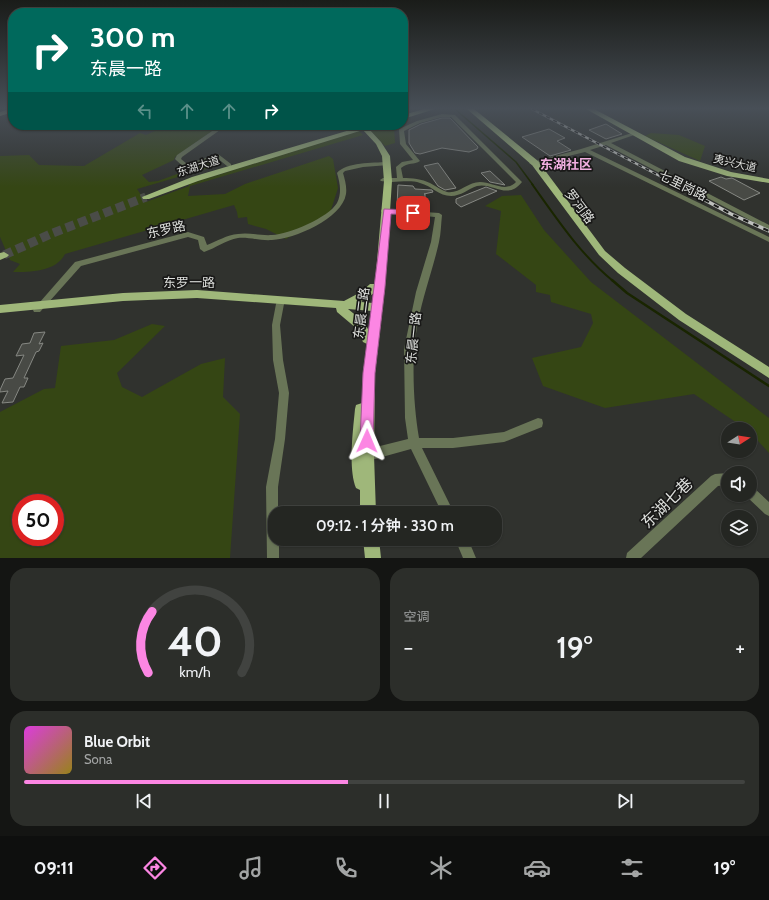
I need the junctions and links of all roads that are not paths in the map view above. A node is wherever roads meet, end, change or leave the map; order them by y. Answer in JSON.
{"nodes":[{"id":1,"x":209,"y":135,"type":"edge"},
{"id":2,"x":335,"y":135,"type":"edge"},
{"id":3,"x":338,"y":135,"type":"edge"},
{"id":4,"x":369,"y":135,"type":"edge"},
{"id":5,"x":402,"y":135,"type":"edge"},
{"id":6,"x":473,"y":135,"type":"edge"},
{"id":7,"x":499,"y":135,"type":"edge"},
{"id":8,"x":500,"y":135,"type":"edge"},
{"id":9,"x":631,"y":135,"type":"edge"},
{"id":10,"x":636,"y":135,"type":"edge"},
{"id":11,"x":644,"y":135,"type":"edge"},
{"id":12,"x":606,"y":143,"type":"junction"},
{"id":13,"x":586,"y":150,"type":"junction"},
{"id":14,"x":533,"y":163,"type":"junction"},
{"id":15,"x":385,"y":164,"type":"junction"},
{"id":16,"x":229,"y":165,"type":"junction"},
{"id":17,"x":400,"y":180,"type":"junction"},
{"id":18,"x":769,"y":180,"type":"edge"},
{"id":19,"x":386,"y":181,"type":"junction"},
{"id":20,"x":385,"y":211,"type":"junction"},
{"id":21,"x":769,"y":228,"type":"edge"},
{"id":22,"x":769,"y":240,"type":"edge"},
{"id":23,"x":374,"y":287,"type":"junction"},
{"id":24,"x":280,"y":304,"type":"junction"},
{"id":25,"x":39,"y":307,"type":"junction"},
{"id":26,"x":342,"y":307,"type":"junction"},
{"id":27,"x":0,"y":309,"type":"edge"},
{"id":28,"x":374,"y":309,"type":"junction"},
{"id":29,"x":0,"y":314,"type":"edge"},
{"id":30,"x":367,"y":339,"type":"junction"},
{"id":31,"x":769,"y":373,"type":"edge"},
{"id":32,"x":538,"y":423,"type":"dead end"},
{"id":33,"x":414,"y":443,"type":"junction"},
{"id":34,"x":363,"y":456,"type":"junction"},
{"id":35,"x":721,"y":480,"type":"edge"},
{"id":36,"x":757,"y":499,"type":"edge"},
{"id":37,"x":363,"y":506,"type":"edge"},
{"id":38,"x":367,"y":506,"type":"edge"},
{"id":39,"x":445,"y":506,"type":"edge"},
{"id":40,"x":769,"y":510,"type":"edge"},
{"id":41,"x":366,"y":546,"type":"edge"},
{"id":42,"x":372,"y":546,"type":"edge"},
{"id":43,"x":464,"y":546,"type":"edge"},
{"id":44,"x":273,"y":558,"type":"edge"},
{"id":45,"x":367,"y":558,"type":"edge"},
{"id":46,"x":373,"y":558,"type":"edge"},
{"id":47,"x":470,"y":558,"type":"edge"},
{"id":48,"x":632,"y":558,"type":"edge"}],
"edges":[{"from":1,"to":16,"type":"street"},
{"from":2,"to":16,"type":"main road","name":"东湖大道"},
{"from":3,"to":16,"type":"main road","name":"东湖大道"},
{"from":4,"to":15,"type":"main road","name":"东晨二路"},
{"from":5,"to":17,"type":"street"},
{"from":6,"to":17,"type":"street"},
{"from":7,"to":14,"type":"main road","name":"罗河路"},
{"from":8,"to":14,"type":"main road","name":"罗河路"},
{"from":9,"to":12,"type":"street"},
{"from":10,"to":18,"type":"main road","name":"夷兴大道"},
{"from":11,"to":18,"type":"main road","name":"夷兴大道"},
{"from":12,"to":13,"type":"street"},
{"from":12,"to":21,"type":"street"},
{"from":13,"to":14,"type":"street"},
{"from":13,"to":22,"type":"street","name":"七里岗路"},
{"from":14,"to":31,"type":"main road","name":"罗河路"},
{"from":15,"to":19,"type":"main road","name":"东晨二路"},
{"from":15,"to":25,"type":"street","name":"东罗路"},
{"from":17,"to":19,"type":"street"},
{"from":19,"to":20,"type":"main road","name":"东晨二路"},
{"from":20,"to":23,"type":"main road","name":"东晨二路"},
{"from":20,"to":28,"type":"main road","name":"东晨二路"},
{"from":20,"to":33,"type":"street","name":"东晨一路"},
{"from":23,"to":26,"type":"main road"},
{"from":23,"to":28,"type":"main road","name":"东晨二路"},
{"from":24,"to":25,"type":"main road","name":"东罗一路"},
{"from":24,"to":26,"type":"main road","name":"东罗一路"},
{"from":24,"to":44,"type":"street"},
{"from":25,"to":26,"type":"main road","name":"东罗一路"},
{"from":25,"to":27,"type":"main road","name":"东罗一路"},
{"from":25,"to":29,"type":"main road","name":"东罗一路"},
{"from":26,"to":28,"type":"main road","name":"东罗一路"},
{"from":26,"to":30,"type":"main road"},
{"from":28,"to":30,"type":"main road","name":"东晨二路"},
{"from":28,"to":34,"type":"main road","name":"东晨二路"},
{"from":30,"to":34,"type":"main road","name":"东晨二路"},
{"from":32,"to":33,"type":"street"},
{"from":33,"to":34,"type":"street"},
{"from":33,"to":39,"type":"street","name":"东晨一路"},
{"from":34,"to":37,"type":"main road","name":"东晨二路"},
{"from":34,"to":38,"type":"main road","name":"东晨二路"},
{"from":35,"to":48,"type":"street","name":"东湖七巷"},
{"from":36,"to":40,"type":"street"},
{"from":41,"to":45,"type":"main road"},
{"from":42,"to":46,"type":"main road"},
{"from":43,"to":47,"type":"street"}]}
